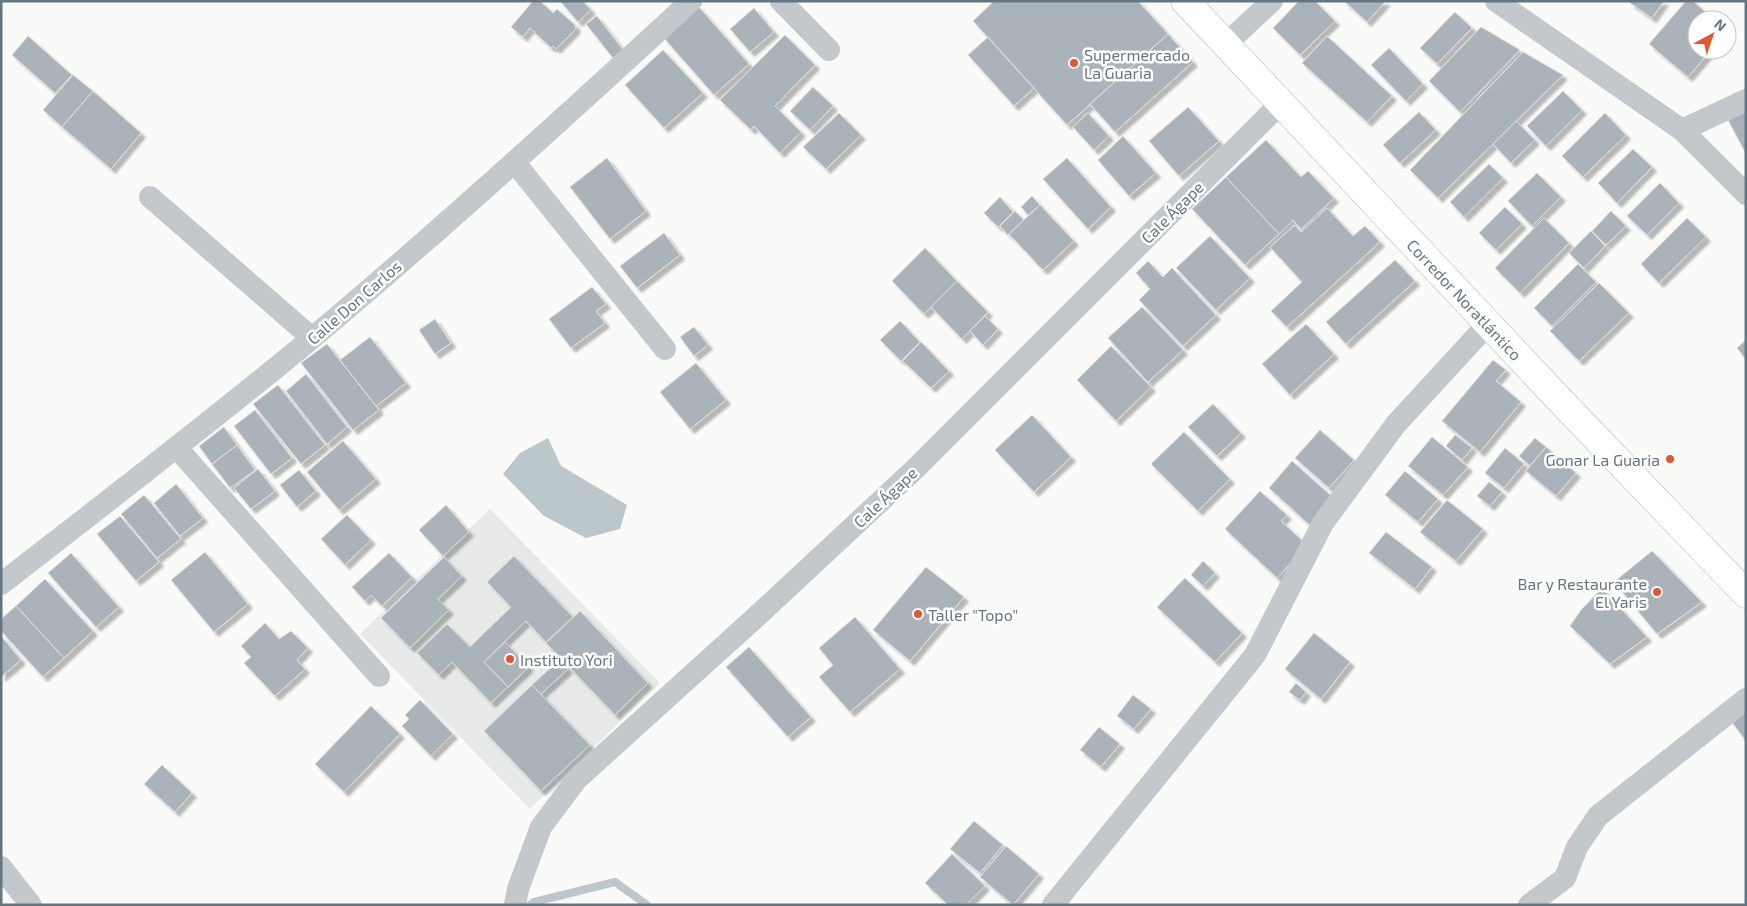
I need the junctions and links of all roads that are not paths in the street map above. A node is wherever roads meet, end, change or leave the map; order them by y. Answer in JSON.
{"nodes":[{"id":1,"x":691,"y":1,"type":"edge"},
{"id":2,"x":781,"y":1,"type":"edge"},
{"id":3,"x":1186,"y":1,"type":"edge"},
{"id":4,"x":1272,"y":1,"type":"edge"},
{"id":5,"x":1496,"y":1,"type":"edge"},
{"id":6,"x":1226,"y":44,"type":"junction"},
{"id":7,"x":829,"y":50,"type":"dead end"},
{"id":8,"x":1746,"y":100,"type":"edge"},
{"id":9,"x":1282,"y":103,"type":"junction"},
{"id":10,"x":1682,"y":130,"type":"junction"},
{"id":11,"x":515,"y":163,"type":"junction"},
{"id":12,"x":1746,"y":194,"type":"edge"},
{"id":13,"x":150,"y":197,"type":"dead end"},
{"id":14,"x":1488,"y":324,"type":"junction"},
{"id":15,"x":312,"y":338,"type":"junction"},
{"id":16,"x":665,"y":350,"type":"dead end"},
{"id":17,"x":177,"y":448,"type":"junction"},
{"id":18,"x":1,"y":584,"type":"edge"},
{"id":19,"x":1746,"y":594,"type":"edge"},
{"id":20,"x":379,"y":676,"type":"dead end"},
{"id":21,"x":1746,"y":698,"type":"edge"},
{"id":22,"x":1,"y":867,"type":"edge"},
{"id":23,"x":31,"y":905,"type":"edge"},
{"id":24,"x":515,"y":905,"type":"edge"},
{"id":25,"x":1053,"y":905,"type":"edge"},
{"id":26,"x":1529,"y":905,"type":"edge"}],
"edges":[{"from":1,"to":11,"type":"street","name":"Calle Don Carlos"},
{"from":2,"to":7,"type":"street"},
{"from":3,"to":6,"type":"highway","name":"Corredor Noratlántico"},
{"from":4,"to":6,"type":"street"},
{"from":5,"to":10,"type":"street"},
{"from":6,"to":9,"type":"highway","name":"Corredor Noratlántico"},
{"from":8,"to":10,"type":"street"},
{"from":9,"to":14,"type":"highway","name":"Corredor Noratlántico"},
{"from":9,"to":24,"type":"street","name":"Cale Ágape"},
{"from":10,"to":12,"type":"street"},
{"from":11,"to":15,"type":"street","name":"Calle Don Carlos"},
{"from":11,"to":16,"type":"street"},
{"from":13,"to":15,"type":"street"},
{"from":14,"to":19,"type":"highway","name":"Corredor Noratlántico"},
{"from":14,"to":25,"type":"street"},
{"from":15,"to":17,"type":"street","name":"Calle Don Carlos"},
{"from":17,"to":18,"type":"street","name":"Calle Don Carlos"},
{"from":17,"to":20,"type":"street"},
{"from":21,"to":26,"type":"street"},
{"from":22,"to":23,"type":"street"}]}
